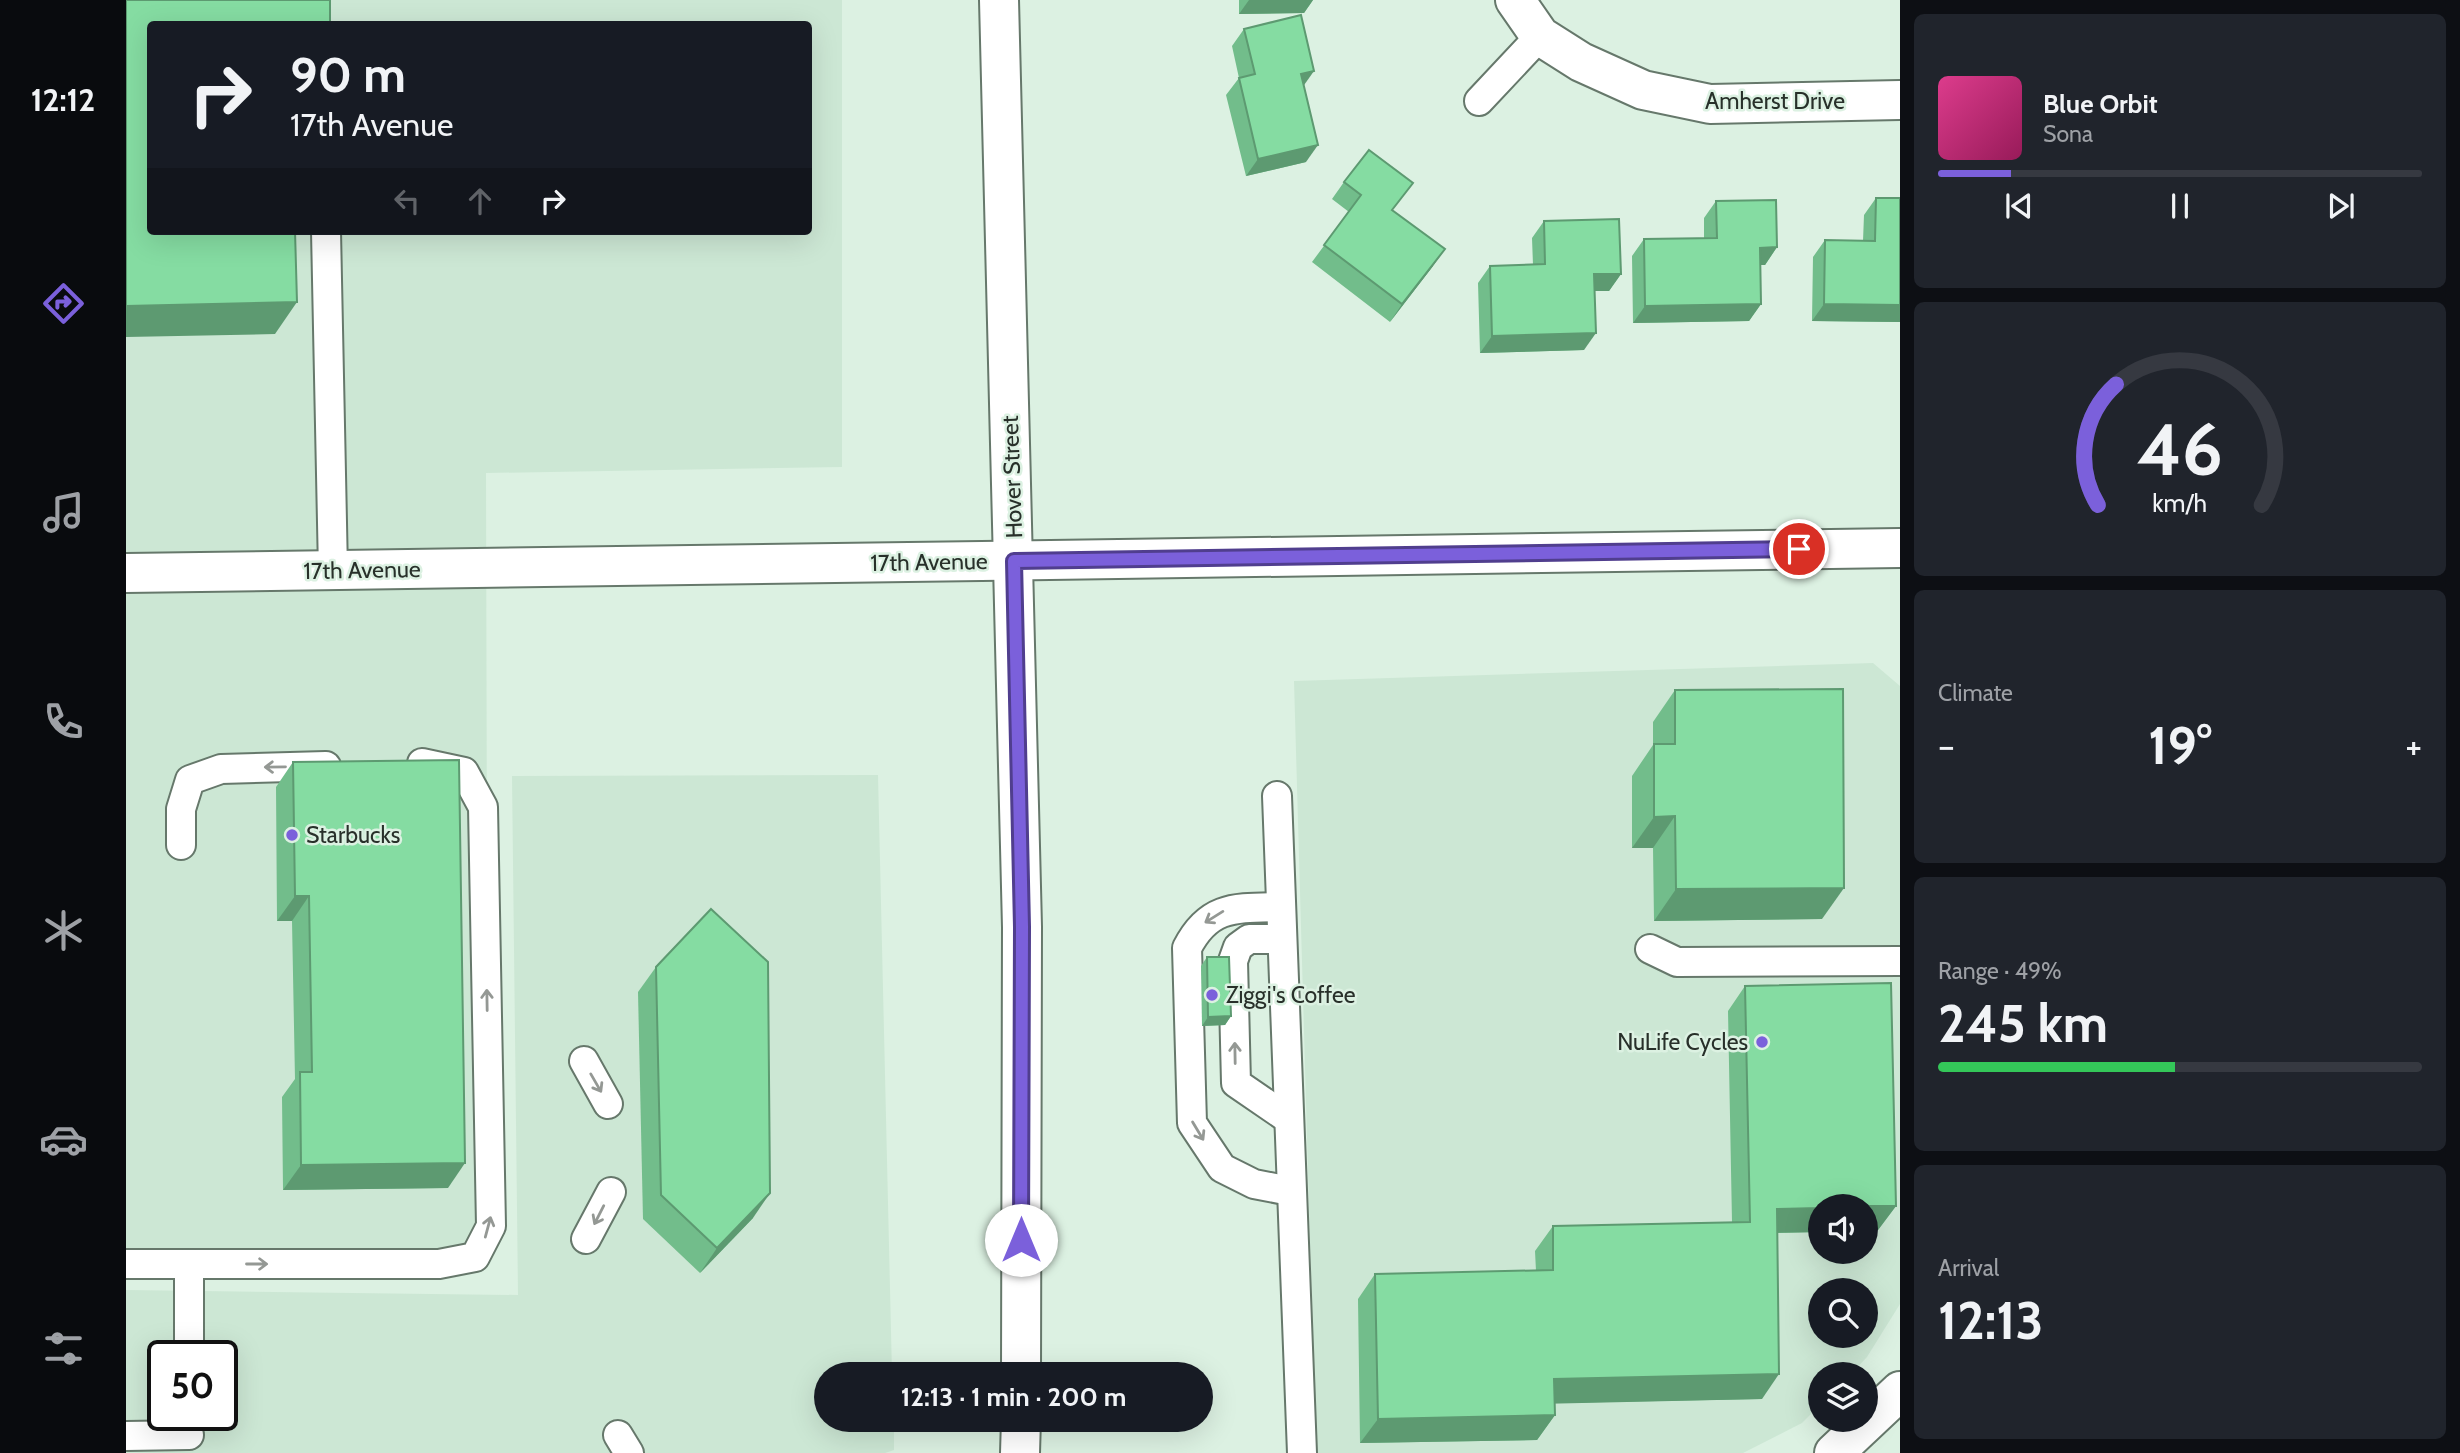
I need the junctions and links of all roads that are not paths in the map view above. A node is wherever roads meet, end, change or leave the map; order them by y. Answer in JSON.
{"nodes":[{"id":1,"x":999,"y":0,"type":"edge"},
{"id":2,"x":1515,"y":0,"type":"edge"},
{"id":3,"x":1540,"y":36,"type":"junction"},
{"id":4,"x":1900,"y":100,"type":"edge"},
{"id":5,"x":1479,"y":101,"type":"dead end"},
{"id":6,"x":326,"y":235,"type":"edge"},
{"id":7,"x":1900,"y":548,"type":"edge"},
{"id":8,"x":1014,"y":561,"type":"junction"},
{"id":9,"x":333,"y":571,"type":"junction"},
{"id":10,"x":126,"y":573,"type":"edge"},
{"id":11,"x":401,"y":764,"type":"edge"},
{"id":12,"x":346,"y":765,"type":"edge"},
{"id":13,"x":1277,"y":796,"type":"dead end"},
{"id":14,"x":181,"y":845,"type":"dead end"},
{"id":15,"x":1280,"y":907,"type":"junction"},
{"id":16,"x":1281,"y":939,"type":"junction"},
{"id":17,"x":1650,"y":949,"type":"dead end"},
{"id":18,"x":1900,"y":961,"type":"edge"},
{"id":19,"x":584,"y":1061,"type":"dead end"},
{"id":20,"x":608,"y":1104,"type":"dead end"},
{"id":21,"x":1287,"y":1118,"type":"junction"},
{"id":22,"x":1290,"y":1191,"type":"junction"},
{"id":23,"x":611,"y":1192,"type":"dead end"},
{"id":24,"x":586,"y":1239,"type":"dead end"},
{"id":25,"x":126,"y":1264,"type":"edge"},
{"id":26,"x":189,"y":1264,"type":"junction"},
{"id":27,"x":189,"y":1340,"type":"edge"},
{"id":28,"x":1021,"y":1362,"type":"edge"},
{"id":29,"x":1900,"y":1391,"type":"edge"},
{"id":30,"x":1021,"y":1432,"type":"edge"},
{"id":31,"x":189,"y":1434,"type":"edge"},
{"id":32,"x":126,"y":1436,"type":"edge"},
{"id":33,"x":1020,"y":1453,"type":"edge"},
{"id":34,"x":1302,"y":1453,"type":"edge"},
{"id":35,"x":1834,"y":1453,"type":"edge"}],
"edges":[{"from":1,"to":8,"type":"main road","name":"Hover Street"},
{"from":2,"to":3,"type":"main road","name":"Amherst Drive"},
{"from":3,"to":4,"type":"main road","name":"Amherst Drive"},
{"from":3,"to":5,"type":"lane"},
{"from":6,"to":9,"type":"lane"},
{"from":7,"to":8,"type":"main road","name":"17th Avenue"},
{"from":8,"to":9,"type":"main road","name":"17th Avenue"},
{"from":8,"to":28,"type":"main road","name":"Hover Street"},
{"from":9,"to":10,"type":"main road","name":"17th Avenue"},
{"from":26,"to":11,"type":"lane","one_way":true},
{"from":12,"to":14,"type":"lane","one_way":true},
{"from":13,"to":15,"type":"lane"},
{"from":15,"to":16,"type":"lane"},
{"from":15,"to":22,"type":"lane","one_way":true},
{"from":16,"to":21,"type":"lane"},
{"from":21,"to":16,"type":"lane","one_way":true},
{"from":17,"to":18,"type":"lane"},
{"from":19,"to":20,"type":"lane","one_way":true},
{"from":21,"to":22,"type":"lane"},
{"from":22,"to":34,"type":"lane"},
{"from":23,"to":24,"type":"lane","one_way":true},
{"from":25,"to":26,"type":"lane"},
{"from":26,"to":27,"type":"lane"},
{"from":29,"to":35,"type":"main road"},
{"from":30,"to":33,"type":"main road"},
{"from":31,"to":32,"type":"lane"}]}
